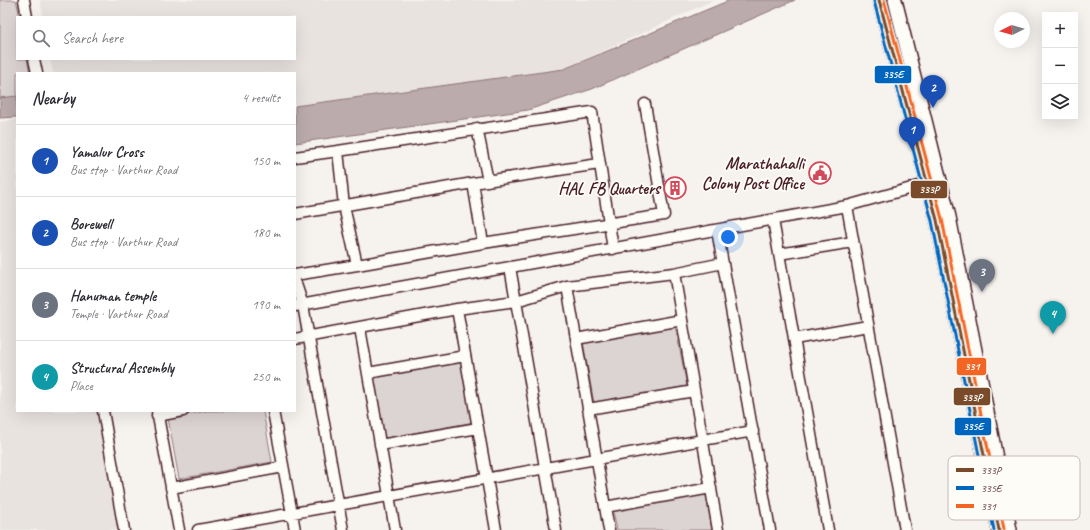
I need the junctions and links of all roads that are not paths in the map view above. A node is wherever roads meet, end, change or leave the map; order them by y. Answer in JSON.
{"nodes":[{"id":1,"x":24,"y":0,"type":"edge"},
{"id":2,"x":879,"y":0,"type":"edge"},
{"id":3,"x":895,"y":0,"type":"edge"},
{"id":4,"x":27,"y":16,"type":"edge"},
{"id":5,"x":34,"y":60,"type":"edge"},
{"id":6,"x":37,"y":72,"type":"edge"},
{"id":7,"x":645,"y":104,"type":"dead end"},
{"id":8,"x":477,"y":128,"type":"junction"},
{"id":9,"x":338,"y":151,"type":"junction"},
{"id":10,"x":296,"y":157,"type":"edge"},
{"id":11,"x":599,"y":164,"type":"junction"},
{"id":12,"x":488,"y":181,"type":"junction"},
{"id":13,"x":934,"y":182,"type":"junction"},
{"id":14,"x":473,"y":183,"type":"junction"},
{"id":15,"x":344,"y":206,"type":"junction"},
{"id":16,"x":847,"y":206,"type":"junction"},
{"id":17,"x":296,"y":214,"type":"edge"},
{"id":18,"x":773,"y":220,"type":"junction"},
{"id":19,"x":609,"y":224,"type":"junction"},
{"id":20,"x":717,"y":230,"type":"junction"},
{"id":21,"x":854,"y":242,"type":"junction"},
{"id":22,"x":483,"y":244,"type":"junction"},
{"id":23,"x":613,"y":249,"type":"junction"},
{"id":24,"x":779,"y":254,"type":"junction"},
{"id":25,"x":723,"y":263,"type":"junction"},
{"id":26,"x":357,"y":265,"type":"junction"},
{"id":27,"x":510,"y":267,"type":"junction"},
{"id":28,"x":674,"y":273,"type":"junction"},
{"id":29,"x":296,"y":275,"type":"edge"},
{"id":30,"x":567,"y":286,"type":"junction"},
{"id":31,"x":296,"y":287,"type":"edge"},
{"id":32,"x":516,"y":301,"type":"junction"},
{"id":33,"x":299,"y":305,"type":"edge"},
{"id":34,"x":458,"y":310,"type":"junction"},
{"id":35,"x":682,"y":320,"type":"junction"},
{"id":36,"x":868,"y":326,"type":"junction"},
{"id":37,"x":360,"y":328,"type":"junction"},
{"id":38,"x":309,"y":337,"type":"junction"},
{"id":39,"x":296,"y":339,"type":"edge"},
{"id":40,"x":576,"y":339,"type":"junction"},
{"id":41,"x":794,"y":339,"type":"junction"},
{"id":42,"x":465,"y":356,"type":"junction"},
{"id":43,"x":368,"y":372,"type":"junction"},
{"id":44,"x":694,"y":391,"type":"junction"},
{"id":45,"x":588,"y":409,"type":"junction"},
{"id":46,"x":103,"y":412,"type":"edge"},
{"id":47,"x":170,"y":412,"type":"edge"},
{"id":48,"x":273,"y":412,"type":"edge"},
{"id":49,"x":157,"y":413,"type":"edge"},
{"id":50,"x":478,"y":428,"type":"junction"},
{"id":51,"x":753,"y":431,"type":"junction"},
{"id":52,"x":703,"y":440,"type":"junction"},
{"id":53,"x":380,"y":445,"type":"junction"},
{"id":54,"x":985,"y":456,"type":"edge"},
{"id":55,"x":996,"y":456,"type":"edge"},
{"id":56,"x":596,"y":459,"type":"junction"},
{"id":57,"x":283,"y":467,"type":"junction"},
{"id":58,"x":545,"y":468,"type":"junction"},
{"id":59,"x":487,"y":478,"type":"junction"},
{"id":60,"x":171,"y":488,"type":"junction"},
{"id":61,"x":711,"y":488,"type":"junction"},
{"id":62,"x":389,"y":496,"type":"junction"},
{"id":63,"x":339,"y":505,"type":"junction"},
{"id":64,"x":605,"y":507,"type":"junction"},
{"id":65,"x":292,"y":513,"type":"junction"},
{"id":66,"x":997,"y":520,"type":"edge"},
{"id":67,"x":1008,"y":520,"type":"edge"},
{"id":68,"x":124,"y":530,"type":"edge"},
{"id":69,"x":178,"y":530,"type":"edge"},
{"id":70,"x":198,"y":530,"type":"edge"},
{"id":71,"x":295,"y":530,"type":"edge"},
{"id":72,"x":343,"y":530,"type":"edge"},
{"id":73,"x":395,"y":530,"type":"edge"},
{"id":74,"x":495,"y":530,"type":"edge"},
{"id":75,"x":556,"y":530,"type":"edge"},
{"id":76,"x":609,"y":530,"type":"edge"},
{"id":77,"x":718,"y":530,"type":"edge"},
{"id":78,"x":770,"y":530,"type":"edge"},
{"id":79,"x":828,"y":530,"type":"edge"},
{"id":80,"x":905,"y":530,"type":"edge"},
{"id":81,"x":999,"y":530,"type":"edge"},
{"id":82,"x":1010,"y":530,"type":"edge"}],
"edges":[{"from":1,"to":4,"type":"street"},
{"from":2,"to":13,"type":"main road"},
{"from":3,"to":13,"type":"main road"},
{"from":5,"to":6,"type":"street"},
{"from":7,"to":19,"type":"street"},
{"from":8,"to":9,"type":"street"},
{"from":8,"to":11,"type":"street"},
{"from":8,"to":12,"type":"street"},
{"from":9,"to":10,"type":"street"},
{"from":9,"to":15,"type":"street"},
{"from":11,"to":12,"type":"street"},
{"from":11,"to":19,"type":"street"},
{"from":12,"to":14,"type":"street"},
{"from":13,"to":16,"type":"street"},
{"from":13,"to":54,"type":"main road"},
{"from":13,"to":55,"type":"main road"},
{"from":14,"to":15,"type":"street"},
{"from":14,"to":22,"type":"street"},
{"from":15,"to":17,"type":"street"},
{"from":15,"to":26,"type":"street"},
{"from":16,"to":18,"type":"street"},
{"from":16,"to":21,"type":"street"},
{"from":18,"to":20,"type":"street"},
{"from":18,"to":24,"type":"street"},
{"from":19,"to":22,"type":"street"},
{"from":19,"to":23,"type":"street"},
{"from":20,"to":23,"type":"street"},
{"from":20,"to":25,"type":"street"},
{"from":21,"to":24,"type":"street"},
{"from":21,"to":36,"type":"street"},
{"from":22,"to":26,"type":"street"},
{"from":23,"to":27,"type":"street"},
{"from":24,"to":41,"type":"street"},
{"from":25,"to":28,"type":"street"},
{"from":25,"to":51,"type":"street"},
{"from":26,"to":29,"type":"street"},
{"from":27,"to":32,"type":"street"},
{"from":27,"to":33,"type":"street"},
{"from":28,"to":30,"type":"street"},
{"from":28,"to":35,"type":"street"},
{"from":30,"to":32,"type":"street"},
{"from":30,"to":40,"type":"street"},
{"from":31,"to":33,"type":"street"},
{"from":32,"to":34,"type":"street"},
{"from":32,"to":58,"type":"street"},
{"from":33,"to":38,"type":"street"},
{"from":34,"to":37,"type":"street"},
{"from":34,"to":42,"type":"street"},
{"from":35,"to":40,"type":"street"},
{"from":35,"to":44,"type":"street"},
{"from":36,"to":41,"type":"street"},
{"from":36,"to":80,"type":"street"},
{"from":37,"to":38,"type":"street"},
{"from":37,"to":43,"type":"street"},
{"from":38,"to":39,"type":"street"},
{"from":38,"to":63,"type":"street"},
{"from":40,"to":45,"type":"street"},
{"from":41,"to":79,"type":"street"},
{"from":42,"to":43,"type":"street"},
{"from":42,"to":50,"type":"street"},
{"from":43,"to":53,"type":"street"},
{"from":44,"to":45,"type":"street"},
{"from":44,"to":52,"type":"street"},
{"from":45,"to":56,"type":"street"},
{"from":46,"to":68,"type":"street"},
{"from":47,"to":49,"type":"street"},
{"from":48,"to":57,"type":"street"},
{"from":49,"to":60,"type":"street"},
{"from":50,"to":53,"type":"street"},
{"from":50,"to":59,"type":"street"},
{"from":51,"to":52,"type":"street"},
{"from":51,"to":78,"type":"street"},
{"from":52,"to":56,"type":"street"},
{"from":52,"to":61,"type":"street"},
{"from":53,"to":62,"type":"street"},
{"from":56,"to":58,"type":"street"},
{"from":56,"to":64,"type":"street"},
{"from":57,"to":60,"type":"street"},
{"from":57,"to":65,"type":"street"},
{"from":58,"to":59,"type":"street"},
{"from":58,"to":75,"type":"street"},
{"from":59,"to":62,"type":"street"},
{"from":59,"to":74,"type":"street"},
{"from":60,"to":69,"type":"street"},
{"from":61,"to":64,"type":"street"},
{"from":61,"to":77,"type":"street"},
{"from":62,"to":63,"type":"street"},
{"from":62,"to":73,"type":"street"},
{"from":63,"to":65,"type":"street"},
{"from":63,"to":72,"type":"street"},
{"from":64,"to":76,"type":"street"},
{"from":65,"to":70,"type":"street"},
{"from":65,"to":71,"type":"street"},
{"from":66,"to":81,"type":"main road"},
{"from":67,"to":82,"type":"main road"}]}
